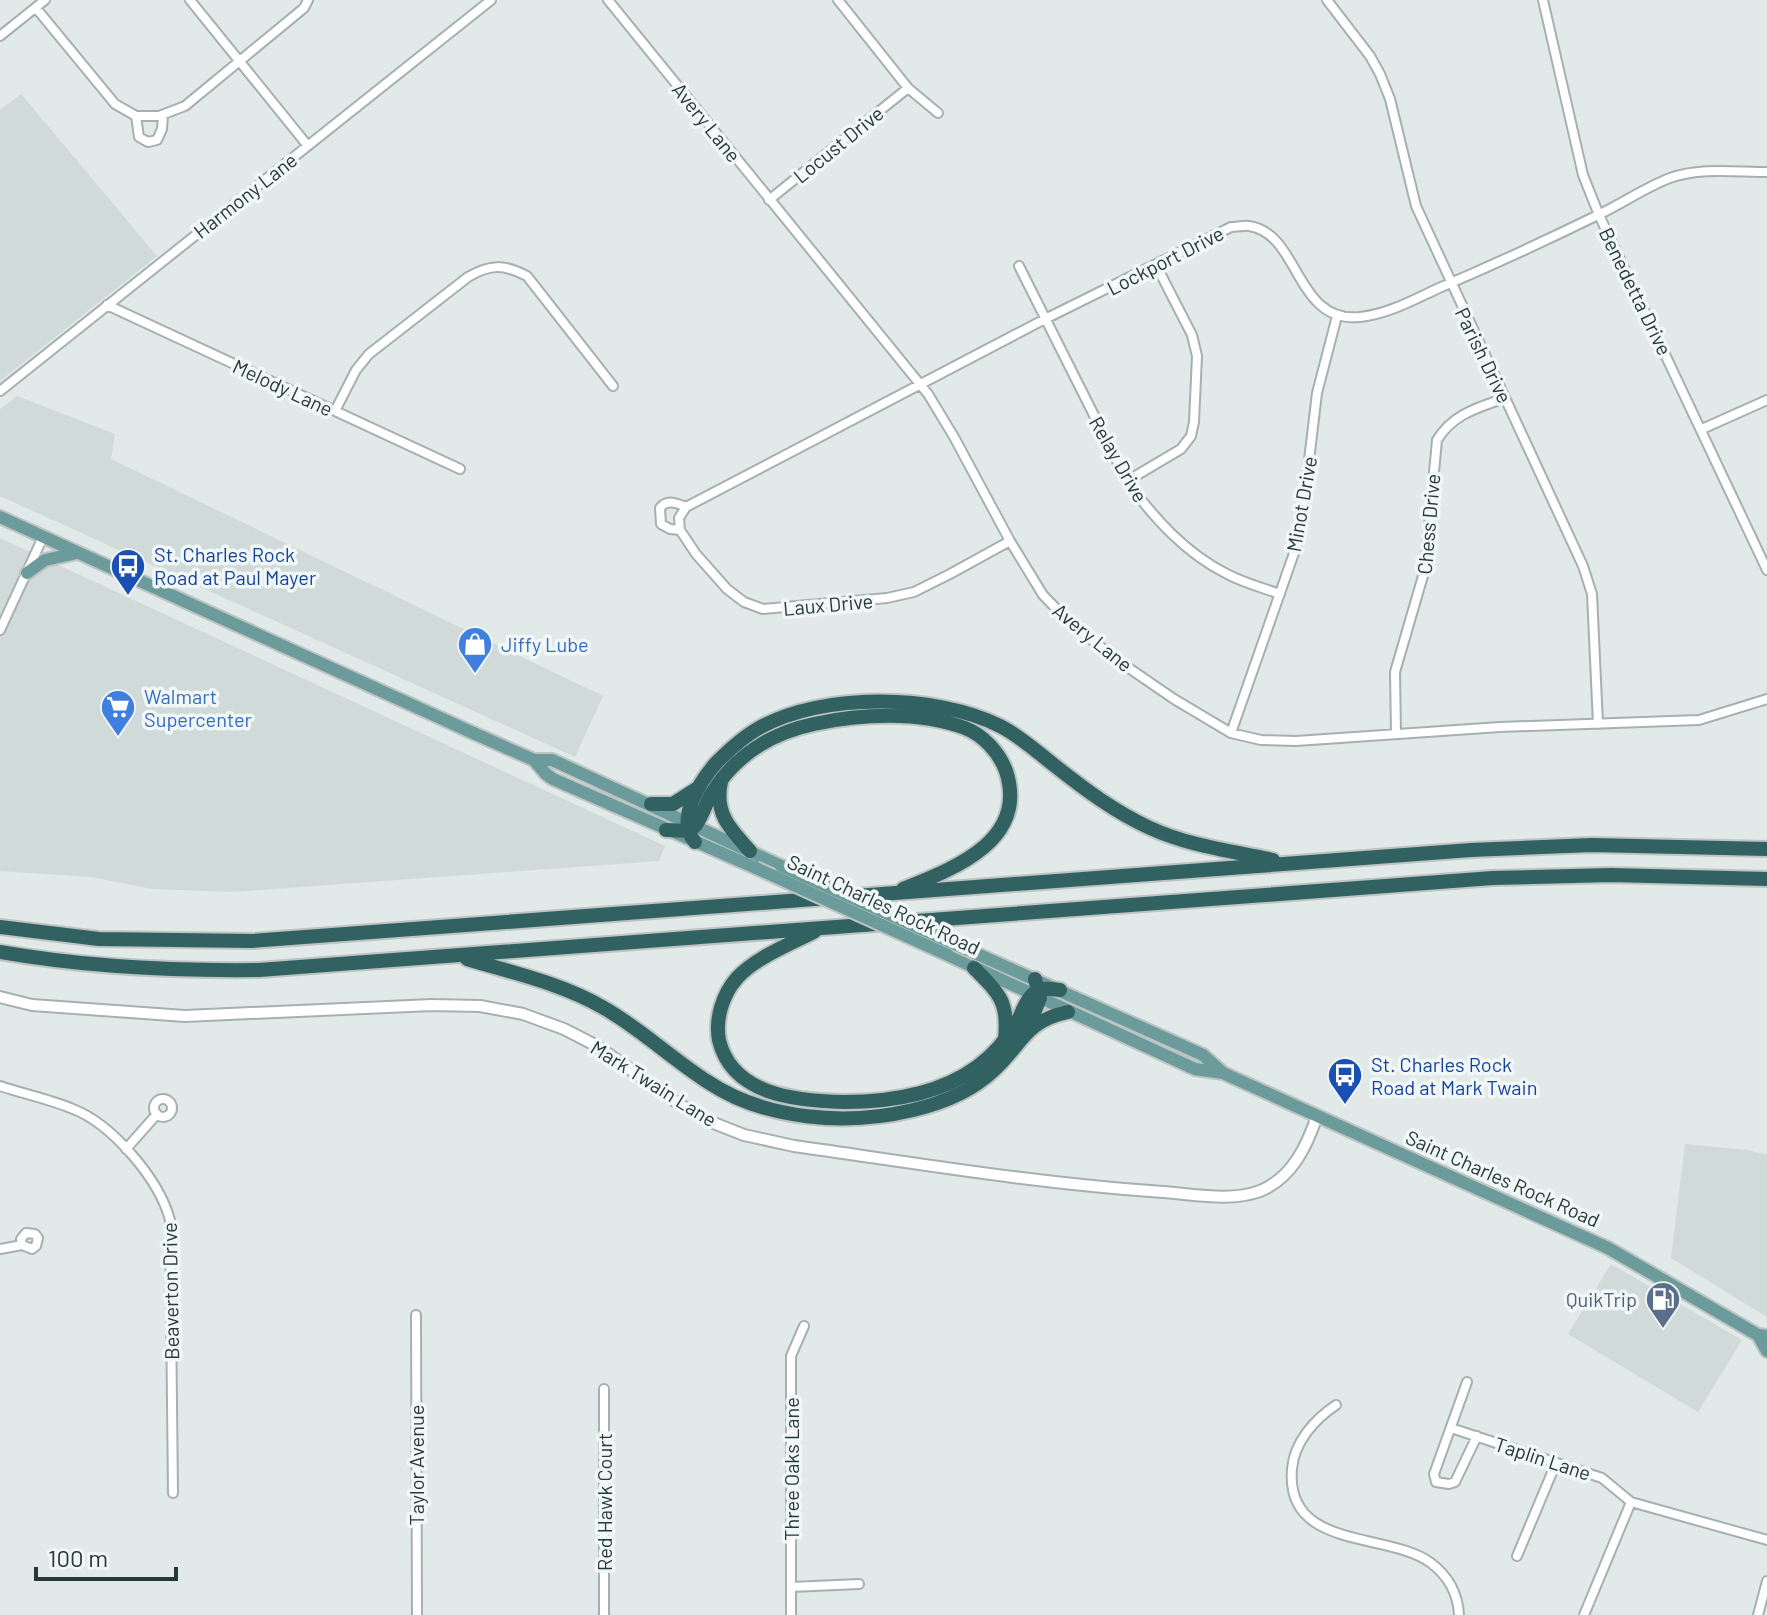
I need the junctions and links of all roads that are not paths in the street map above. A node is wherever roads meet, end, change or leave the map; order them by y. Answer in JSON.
{"nodes":[{"id":1,"x":45,"y":0,"type":"edge"},
{"id":2,"x":190,"y":0,"type":"edge"},
{"id":3,"x":308,"y":0,"type":"edge"},
{"id":4,"x":491,"y":0,"type":"edge"},
{"id":5,"x":608,"y":0,"type":"edge"},
{"id":6,"x":838,"y":0,"type":"edge"},
{"id":7,"x":1327,"y":0,"type":"edge"},
{"id":8,"x":1543,"y":0,"type":"edge"},
{"id":9,"x":36,"y":8,"type":"junction"},
{"id":10,"x":0,"y":36,"type":"edge"},
{"id":11,"x":239,"y":60,"type":"junction"},
{"id":12,"x":908,"y":88,"type":"junction"},
{"id":13,"x":938,"y":113,"type":"dead end"},
{"id":14,"x":163,"y":115,"type":"junction"},
{"id":15,"x":136,"y":116,"type":"junction"},
{"id":16,"x":308,"y":146,"type":"junction"},
{"id":17,"x":1767,"y":172,"type":"edge"},
{"id":18,"x":769,"y":200,"type":"junction"},
{"id":19,"x":1599,"y":215,"type":"junction"},
{"id":20,"x":1156,"y":265,"type":"junction"},
{"id":21,"x":1019,"y":266,"type":"dead end"},
{"id":22,"x":1450,"y":284,"type":"junction"},
{"id":23,"x":107,"y":305,"type":"junction"},
{"id":24,"x":1337,"y":316,"type":"junction"},
{"id":25,"x":1045,"y":319,"type":"junction"},
{"id":26,"x":921,"y":385,"type":"junction"},
{"id":27,"x":613,"y":386,"type":"dead end"},
{"id":28,"x":0,"y":391,"type":"edge"},
{"id":29,"x":1505,"y":398,"type":"junction"},
{"id":30,"x":1767,"y":400,"type":"edge"},
{"id":31,"x":335,"y":411,"type":"junction"},
{"id":32,"x":1702,"y":429,"type":"junction"},
{"id":33,"x":460,"y":469,"type":"dead end"},
{"id":34,"x":1127,"y":481,"type":"junction"},
{"id":35,"x":686,"y":507,"type":"junction"},
{"id":36,"x":0,"y":517,"type":"edge"},
{"id":37,"x":680,"y":530,"type":"junction"},
{"id":38,"x":43,"y":537,"type":"junction"},
{"id":39,"x":1010,"y":541,"type":"junction"},
{"id":40,"x":77,"y":553,"type":"junction"},
{"id":41,"x":1767,"y":570,"type":"edge"},
{"id":42,"x":27,"y":573,"type":"junction"},
{"id":43,"x":1280,"y":594,"type":"junction"},
{"id":44,"x":0,"y":630,"type":"edge"},
{"id":45,"x":1767,"y":699,"type":"edge"},
{"id":46,"x":1598,"y":724,"type":"junction"},
{"id":47,"x":1231,"y":733,"type":"junction"},
{"id":48,"x":1396,"y":734,"type":"junction"},
{"id":49,"x":534,"y":760,"type":"junction"},
{"id":50,"x":722,"y":779,"type":"junction"},
{"id":51,"x":701,"y":785,"type":"junction"},
{"id":52,"x":651,"y":804,"type":"junction"},
{"id":53,"x":666,"y":830,"type":"joint"},
{"id":54,"x":691,"y":830,"type":"junction"},
{"id":55,"x":1767,"y":849,"type":"edge"},
{"id":56,"x":750,"y":851,"type":"junction"},
{"id":57,"x":1289,"y":863,"type":"junction"},
{"id":58,"x":1767,"y":879,"type":"edge"},
{"id":59,"x":890,"y":894,"type":"junction"},
{"id":60,"x":0,"y":927,"type":"edge"},
{"id":61,"x":819,"y":929,"type":"junction"},
{"id":62,"x":0,"y":952,"type":"edge"},
{"id":63,"x":459,"y":956,"type":"junction"},
{"id":64,"x":975,"y":961,"type":"junction"},
{"id":65,"x":1037,"y":990,"type":"junction"},
{"id":66,"x":1060,"y":990,"type":"joint"},
{"id":67,"x":0,"y":997,"type":"edge"},
{"id":68,"x":1068,"y":1012,"type":"junction"},
{"id":69,"x":1025,"y":1034,"type":"junction"},
{"id":70,"x":1005,"y":1040,"type":"junction"},
{"id":71,"x":1223,"y":1073,"type":"junction"},
{"id":72,"x":0,"y":1086,"type":"edge"},
{"id":73,"x":157,"y":1114,"type":"dead end"},
{"id":74,"x":1317,"y":1116,"type":"junction"},
{"id":75,"x":126,"y":1149,"type":"junction"},
{"id":76,"x":22,"y":1245,"type":"dead end"},
{"id":77,"x":0,"y":1249,"type":"edge"},
{"id":78,"x":416,"y":1315,"type":"dead end"},
{"id":79,"x":804,"y":1326,"type":"dead end"},
{"id":80,"x":1762,"y":1335,"type":"edge"},
{"id":81,"x":1767,"y":1351,"type":"edge"},
{"id":82,"x":1467,"y":1382,"type":"dead end"},
{"id":83,"x":604,"y":1389,"type":"dead end"},
{"id":84,"x":1336,"y":1405,"type":"dead end"},
{"id":85,"x":1451,"y":1428,"type":"junction"},
{"id":86,"x":1477,"y":1436,"type":"junction"},
{"id":87,"x":1556,"y":1463,"type":"junction"},
{"id":88,"x":173,"y":1493,"type":"dead end"},
{"id":89,"x":1631,"y":1502,"type":"junction"},
{"id":90,"x":1767,"y":1540,"type":"edge"},
{"id":91,"x":1517,"y":1556,"type":"dead end"},
{"id":92,"x":1767,"y":1581,"type":"edge"},
{"id":93,"x":859,"y":1584,"type":"dead end"},
{"id":94,"x":791,"y":1587,"type":"junction"},
{"id":95,"x":417,"y":1615,"type":"edge"},
{"id":96,"x":604,"y":1615,"type":"edge"},
{"id":97,"x":791,"y":1615,"type":"edge"},
{"id":98,"x":1459,"y":1615,"type":"edge"},
{"id":99,"x":1584,"y":1615,"type":"edge"},
{"id":100,"x":1758,"y":1615,"type":"edge"}],
"edges":[{"from":1,"to":9,"type":"street"},
{"from":2,"to":11,"type":"street"},
{"from":3,"to":11,"type":"street"},
{"from":4,"to":16,"type":"street","name":"Harmony Lane"},
{"from":5,"to":18,"type":"street","name":"Avery Lane"},
{"from":6,"to":12,"type":"street"},
{"from":7,"to":22,"type":"street","name":"Parish Drive"},
{"from":8,"to":19,"type":"street","name":"Benedetta Drive"},
{"from":9,"to":10,"type":"street"},
{"from":9,"to":15,"type":"street"},
{"from":11,"to":14,"type":"street"},
{"from":11,"to":16,"type":"street"},
{"from":12,"to":13,"type":"street"},
{"from":12,"to":18,"type":"street","name":"Locust Drive"},
{"from":14,"to":15,"type":"street"},
{"from":14,"to":15,"type":"street"},
{"from":16,"to":23,"type":"street","name":"Harmony Lane"},
{"from":17,"to":19,"type":"street"},
{"from":18,"to":26,"type":"street","name":"Avery Lane"},
{"from":19,"to":22,"type":"street"},
{"from":19,"to":32,"type":"street","name":"Benedetta Drive"},
{"from":20,"to":24,"type":"street","name":"Lockport Drive"},
{"from":20,"to":25,"type":"street","name":"Lockport Drive"},
{"from":20,"to":34,"type":"street"},
{"from":21,"to":25,"type":"street","name":"Relay Drive"},
{"from":22,"to":24,"type":"street"},
{"from":22,"to":29,"type":"street","name":"Parish Drive"},
{"from":23,"to":28,"type":"street","name":"Harmony Lane"},
{"from":23,"to":31,"type":"street","name":"Melody Lane"},
{"from":24,"to":43,"type":"street","name":"Minot Drive"},
{"from":25,"to":26,"type":"street","name":"Lockport Drive"},
{"from":25,"to":34,"type":"street","name":"Relay Drive"},
{"from":26,"to":35,"type":"street","name":"Lockport Drive"},
{"from":26,"to":39,"type":"street","name":"Avery Lane"},
{"from":27,"to":31,"type":"street"},
{"from":29,"to":46,"type":"street","name":"Parish Drive"},
{"from":29,"to":48,"type":"street","name":"Chess Drive"},
{"from":30,"to":32,"type":"street"},
{"from":31,"to":33,"type":"street","name":"Melody Lane"},
{"from":32,"to":41,"type":"street","name":"Benedetta Drive"},
{"from":34,"to":43,"type":"street","name":"Relay Drive"},
{"from":35,"to":37,"type":"street"},
{"from":35,"to":37,"type":"street","name":"Lockport Drive"},
{"from":36,"to":38,"type":"main road","name":"Saint Charles Rock Road"},
{"from":37,"to":39,"type":"street","name":"Laux Drive"},
{"from":38,"to":40,"type":"main road","name":"Saint Charles Rock Road"},
{"from":38,"to":42,"type":"street"},
{"from":39,"to":47,"type":"street","name":"Avery Lane"},
{"from":40,"to":42,"type":"main road"},
{"from":40,"to":49,"type":"main road","name":"Saint Charles Rock Road"},
{"from":42,"to":44,"type":"street"},
{"from":43,"to":47,"type":"street","name":"Minot Drive"},
{"from":45,"to":46,"type":"street","name":"Avery Lane"},
{"from":46,"to":48,"type":"street","name":"Avery Lane"},
{"from":47,"to":48,"type":"street","name":"Avery Lane"},
{"from":49,"to":52,"type":"main road","name":"Saint Charles Rock Road"},
{"from":49,"to":53,"type":"main road","name":"Saint Charles Rock Road"},
{"from":50,"to":54,"type":"highway"},
{"from":50,"to":56,"type":"highway"},
{"from":50,"to":59,"type":"highway"},
{"from":51,"to":52,"type":"highway"},
{"from":51,"to":54,"type":"highway"},
{"from":51,"to":57,"type":"highway"},
{"from":52,"to":54,"type":"main road","name":"Saint Charles Rock Road"},
{"from":53,"to":54,"type":"highway"},
{"from":54,"to":56,"type":"main road","name":"Saint Charles Rock Road"},
{"from":54,"to":64,"type":"main road","name":"Saint Charles Rock Road","bridge":true},
{"from":55,"to":57,"type":"highway"},
{"from":56,"to":64,"type":"main road","name":"Saint Charles Rock Road","bridge":true},
{"from":57,"to":59,"type":"highway"},
{"from":58,"to":61,"type":"highway"},
{"from":59,"to":60,"type":"highway"},
{"from":61,"to":63,"type":"highway"},
{"from":61,"to":70,"type":"highway"},
{"from":62,"to":63,"type":"highway"},
{"from":63,"to":69,"type":"highway"},
{"from":64,"to":65,"type":"main road","name":"Saint Charles Rock Road"},
{"from":64,"to":70,"type":"highway"},
{"from":65,"to":66,"type":"highway"},
{"from":65,"to":68,"type":"main road","name":"Saint Charles Rock Road"},
{"from":65,"to":69,"type":"highway"},
{"from":65,"to":70,"type":"highway"},
{"from":66,"to":71,"type":"main road","name":"Saint Charles Rock Road"},
{"from":67,"to":74,"type":"street","name":"Mark Twain Lane"},
{"from":68,"to":69,"type":"highway"},
{"from":68,"to":71,"type":"main road","name":"Saint Charles Rock Road"},
{"from":71,"to":74,"type":"main road","name":"Saint Charles Rock Road"},
{"from":72,"to":75,"type":"street","name":"Beaverton Drive"},
{"from":73,"to":75,"type":"street"},
{"from":74,"to":80,"type":"main road","name":"Saint Charles Rock Road"},
{"from":75,"to":88,"type":"street","name":"Beaverton Drive"},
{"from":76,"to":77,"type":"street"},
{"from":78,"to":95,"type":"street","name":"Taylor Avenue"},
{"from":79,"to":94,"type":"street","name":"Three Oaks Lane"},
{"from":80,"to":81,"type":"main road","name":"Saint Charles Rock Road"},
{"from":82,"to":85,"type":"street"},
{"from":83,"to":96,"type":"street","name":"Red Hawk Court"},
{"from":84,"to":98,"type":"street"},
{"from":85,"to":86,"type":"street","name":"Taplin Lane"},
{"from":85,"to":86,"type":"street"},
{"from":86,"to":87,"type":"street","name":"Taplin Lane"},
{"from":87,"to":89,"type":"street","name":"Taplin Lane"},
{"from":87,"to":91,"type":"street"},
{"from":89,"to":90,"type":"street","name":"Taplin Lane"},
{"from":89,"to":99,"type":"street"},
{"from":92,"to":100,"type":"street"},
{"from":93,"to":94,"type":"street"},
{"from":94,"to":97,"type":"street","name":"Three Oaks Lane"}]}
